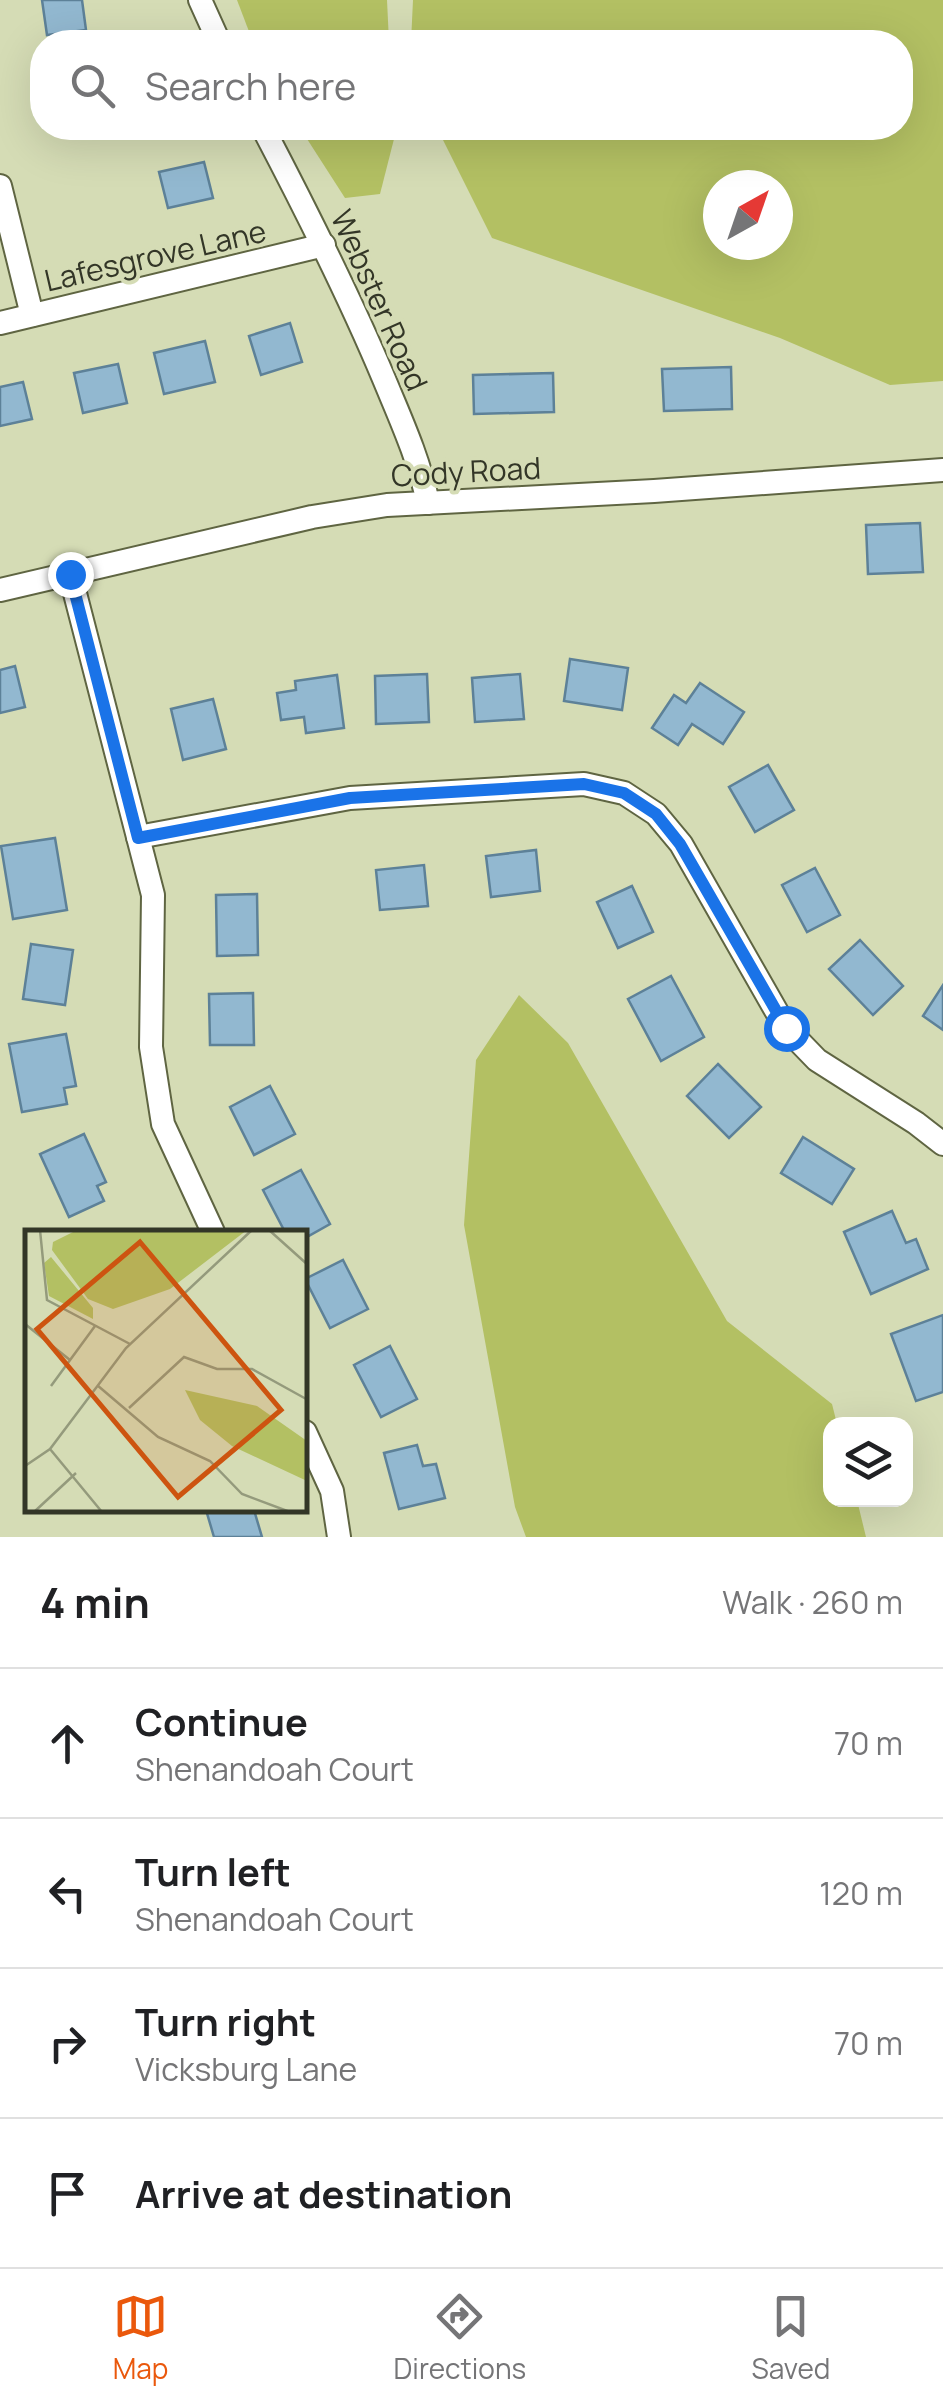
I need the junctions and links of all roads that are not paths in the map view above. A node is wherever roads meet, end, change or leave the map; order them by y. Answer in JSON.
{"nodes":[{"id":1,"x":200,"y":0,"type":"edge"},
{"id":2,"x":213,"y":30,"type":"edge"},
{"id":3,"x":269,"y":140,"type":"edge"},
{"id":4,"x":0,"y":186,"type":"edge"},
{"id":5,"x":324,"y":245,"type":"junction"},
{"id":6,"x":32,"y":315,"type":"junction"},
{"id":7,"x":0,"y":323,"type":"edge"},
{"id":8,"x":943,"y":470,"type":"edge"},
{"id":9,"x":428,"y":502,"type":"junction"},
{"id":10,"x":70,"y":574,"type":"junction"},
{"id":11,"x":0,"y":590,"type":"edge"},
{"id":12,"x":138,"y":838,"type":"junction"},
{"id":13,"x":943,"y":1144,"type":"edge"},
{"id":14,"x":212,"y":1230,"type":"edge"},
{"id":15,"x":308,"y":1439,"type":"edge"},
{"id":16,"x":339,"y":1537,"type":"edge"}],
"edges":[{"from":1,"to":2,"type":"street"},
{"from":3,"to":5,"type":"street","name":"Webster Road"},
{"from":4,"to":6,"type":"street"},
{"from":5,"to":6,"type":"street","name":"Lafesgrove Lane"},
{"from":5,"to":9,"type":"street","name":"Webster Road"},
{"from":6,"to":7,"type":"street","name":"Lafesgrove Lane"},
{"from":8,"to":9,"type":"street","name":"Cody Road"},
{"from":9,"to":10,"type":"street","name":"Cody Road"},
{"from":10,"to":11,"type":"street","name":"Cody Road"},
{"from":10,"to":12,"type":"street"},
{"from":12,"to":13,"type":"street"},
{"from":12,"to":14,"type":"street"},
{"from":15,"to":16,"type":"street"}]}
